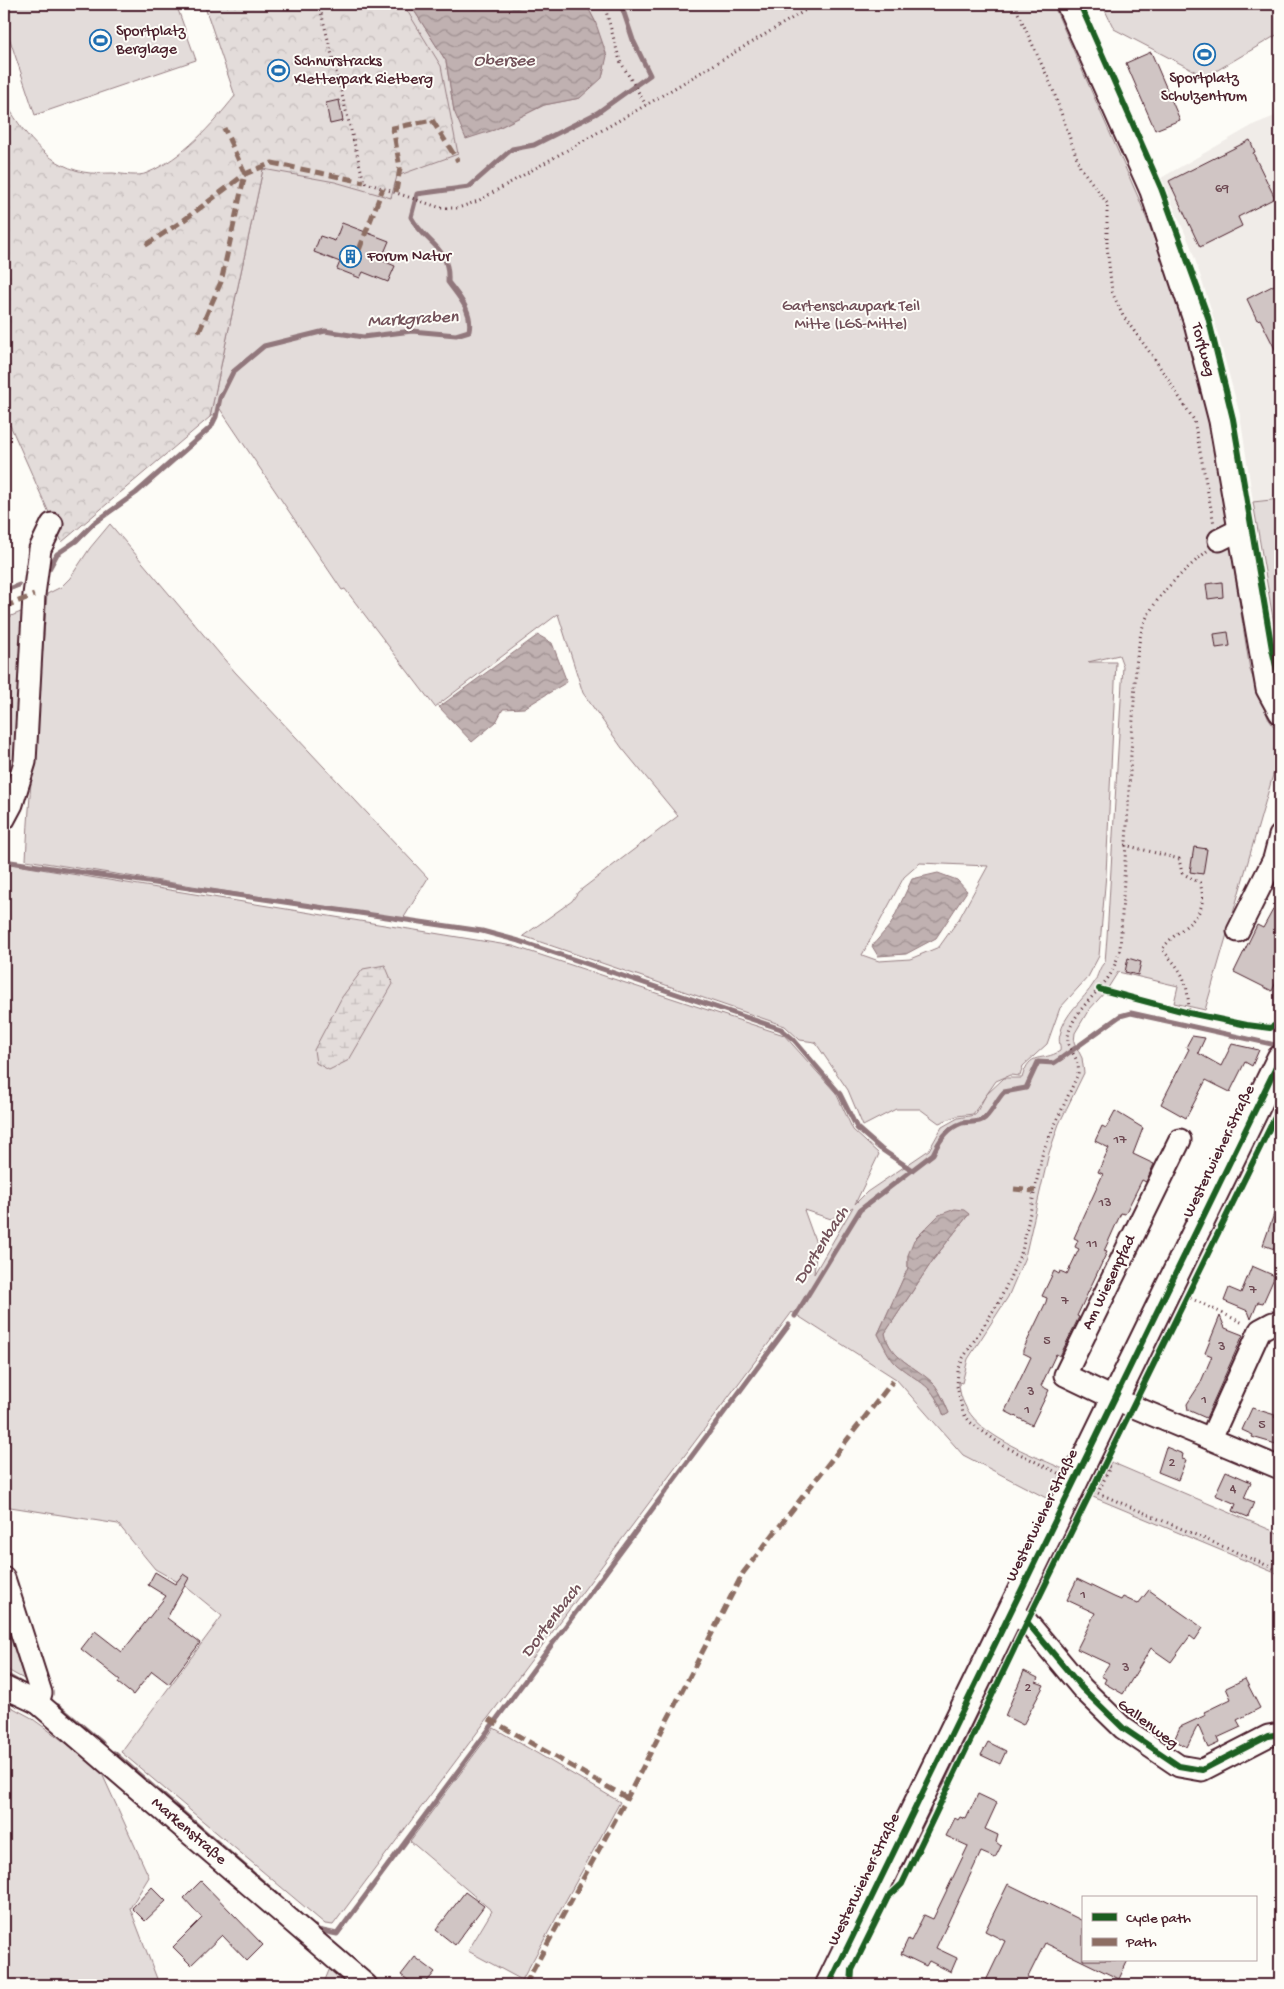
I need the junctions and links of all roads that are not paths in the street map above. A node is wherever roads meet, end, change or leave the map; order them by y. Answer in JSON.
{"nodes":[{"id":1,"x":1068,"y":4,"type":"edge"},
{"id":2,"x":52,"y":524,"type":"dead end"},
{"id":3,"x":1239,"y":530,"type":"junction"},
{"id":4,"x":1219,"y":540,"type":"road end"},
{"id":5,"x":1280,"y":713,"type":"edge"},
{"id":6,"x":4,"y":819,"type":"edge"},
{"id":7,"x":1280,"y":836,"type":"edge"},
{"id":8,"x":1238,"y":931,"type":"dead end"},
{"id":9,"x":1279,"y":1062,"type":"edge"},
{"id":10,"x":1180,"y":1140,"type":"dead end"},
{"id":11,"x":1280,"y":1325,"type":"edge"},
{"id":12,"x":1115,"y":1399,"type":"junction"},
{"id":13,"x":1211,"y":1438,"type":"junction"},
{"id":14,"x":1280,"y":1468,"type":"edge"},
{"id":15,"x":4,"y":1578,"type":"edge"},
{"id":16,"x":1011,"y":1613,"type":"junction"},
{"id":17,"x":4,"y":1687,"type":"edge"},
{"id":18,"x":38,"y":1704,"type":"junction"},
{"id":19,"x":1280,"y":1734,"type":"edge"},
{"id":20,"x":366,"y":1985,"type":"edge"},
{"id":21,"x":829,"y":1985,"type":"edge"}],
"edges":[{"from":1,"to":3,"type":"street","name":"Torfweg"},
{"from":2,"to":6,"type":"street"},
{"from":3,"to":4,"type":"street"},
{"from":3,"to":5,"type":"street","name":"Torfweg"},
{"from":7,"to":8,"type":"street"},
{"from":9,"to":12,"type":"main road","name":"Westerwieher Straße"},
{"from":10,"to":12,"type":"street","name":"Am Wiesenpfad"},
{"from":11,"to":13,"type":"street"},
{"from":12,"to":13,"type":"street"},
{"from":12,"to":16,"type":"main road","name":"Westerwieher Straße"},
{"from":13,"to":14,"type":"street"},
{"from":15,"to":18,"type":"street"},
{"from":16,"to":19,"type":"street","name":"Gallenweg"},
{"from":16,"to":21,"type":"main road","name":"Westerwieher Straße"},
{"from":17,"to":18,"type":"street","name":"Markenstraße"},
{"from":18,"to":20,"type":"street","name":"Markenstraße"}]}
